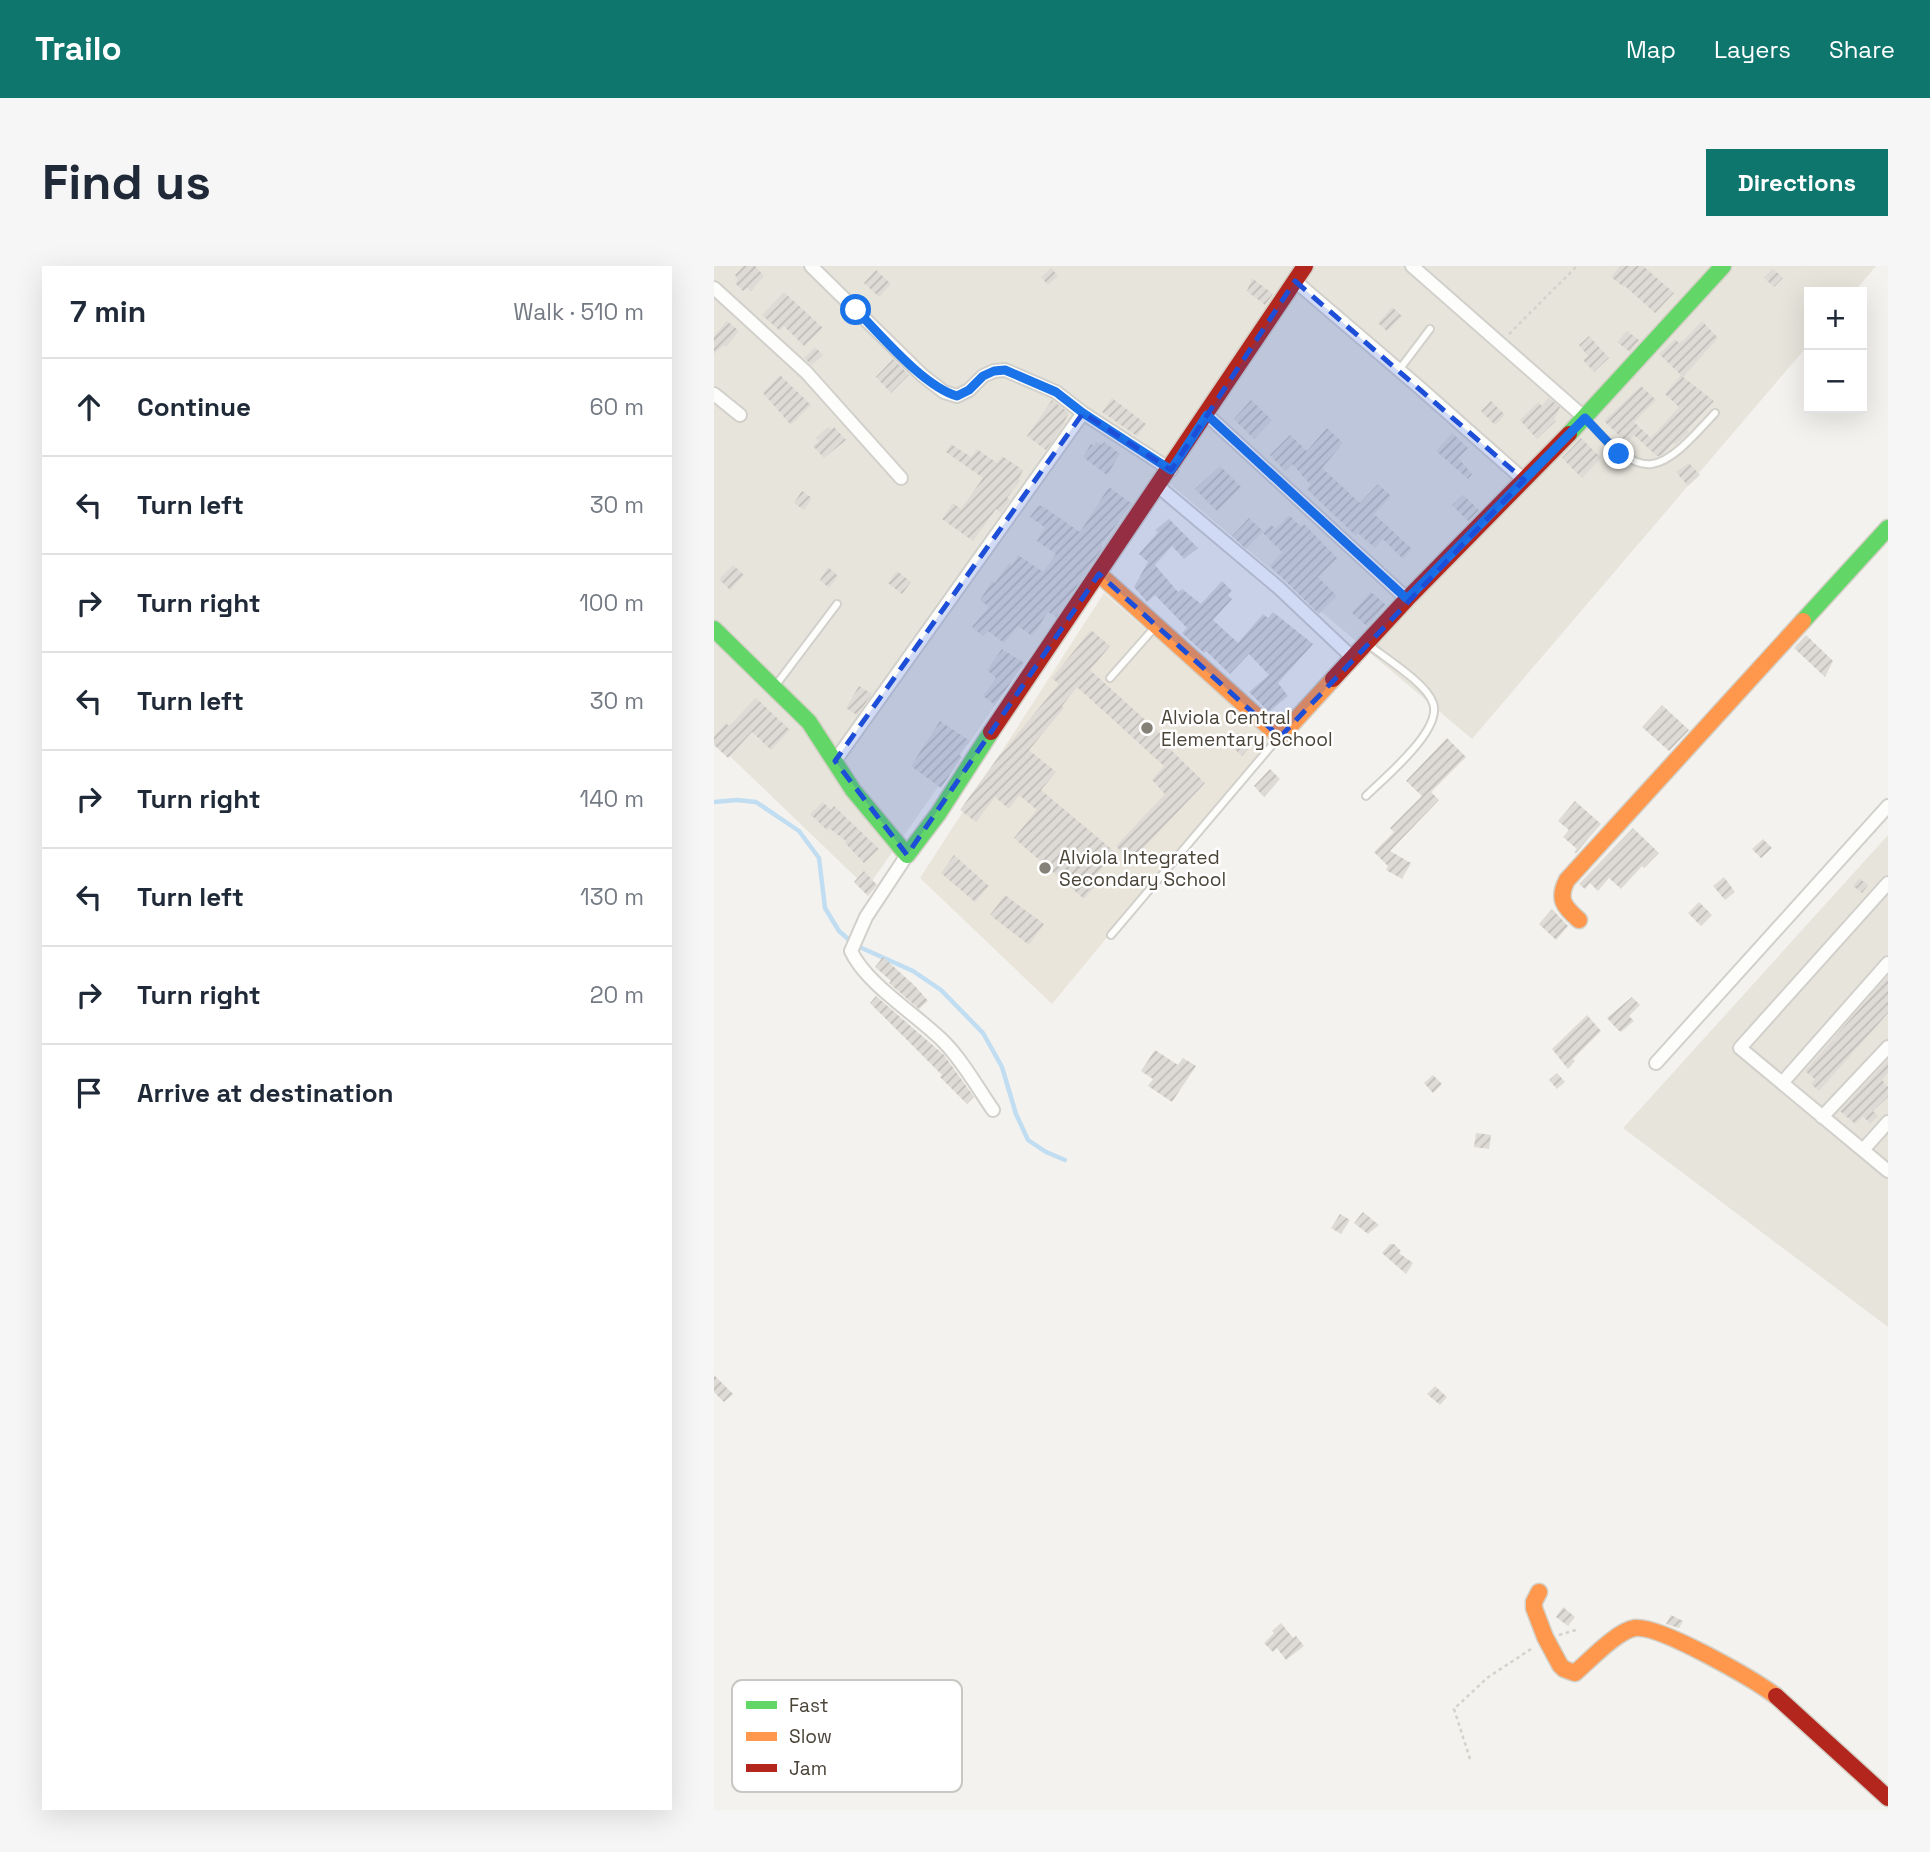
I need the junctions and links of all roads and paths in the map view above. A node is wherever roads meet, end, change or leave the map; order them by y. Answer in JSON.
{"nodes":[{"id":1,"x":811,"y":266,"type":"edge"},
{"id":2,"x":1305,"y":266,"type":"edge"},
{"id":3,"x":1412,"y":266,"type":"edge"},
{"id":4,"x":1577,"y":266,"type":"edge"},
{"id":5,"x":1723,"y":266,"type":"edge"},
{"id":6,"x":1294,"y":282,"type":"junction"},
{"id":7,"x":714,"y":288,"type":"edge"},
{"id":8,"x":1430,"y":329,"type":"dead end"},
{"id":9,"x":1499,"y":344,"type":"junction"},
{"id":10,"x":1399,"y":370,"type":"junction"},
{"id":11,"x":714,"y":394,"type":"edge"},
{"id":12,"x":1083,"y":413,"type":"junction"},
{"id":13,"x":1715,"y":413,"type":"dead end"},
{"id":14,"x":740,"y":415,"type":"dead end"},
{"id":15,"x":1207,"y":415,"type":"junction"},
{"id":16,"x":1585,"y":418,"type":"junction"},
{"id":17,"x":1171,"y":470,"type":"junction"},
{"id":18,"x":901,"y":478,"type":"dead end"},
{"id":19,"x":1524,"y":480,"type":"junction"},
{"id":20,"x":1159,"y":487,"type":"junction"},
{"id":21,"x":1888,"y":528,"type":"edge"},
{"id":22,"x":1099,"y":574,"type":"junction"},
{"id":23,"x":1407,"y":599,"type":"junction"},
{"id":24,"x":836,"y":604,"type":"dead end"},
{"id":25,"x":1156,"y":625,"type":"junction"},
{"id":26,"x":714,"y":629,"type":"edge"},
{"id":27,"x":1367,"y":644,"type":"junction"},
{"id":28,"x":1354,"y":659,"type":"junction"},
{"id":29,"x":1110,"y":678,"type":"dead end"},
{"id":30,"x":775,"y":686,"type":"junction"},
{"id":31,"x":1280,"y":737,"type":"junction"},
{"id":32,"x":835,"y":761,"type":"junction"},
{"id":33,"x":1366,"y":796,"type":"dead end"},
{"id":34,"x":1888,"y":806,"type":"edge"},
{"id":35,"x":907,"y":855,"type":"junction"},
{"id":36,"x":1888,"y":883,"type":"edge"},
{"id":37,"x":1580,"y":920,"type":"dead end"},
{"id":38,"x":1111,"y":935,"type":"dead end"},
{"id":39,"x":1888,"y":963,"type":"edge"},
{"id":40,"x":1888,"y":1046,"type":"edge"},
{"id":41,"x":1656,"y":1063,"type":"dead end"},
{"id":42,"x":1782,"y":1083,"type":"junction"},
{"id":43,"x":993,"y":1110,"type":"dead end"},
{"id":44,"x":1822,"y":1117,"type":"junction"},
{"id":45,"x":1888,"y":1122,"type":"edge"},
{"id":46,"x":1863,"y":1150,"type":"junction"},
{"id":47,"x":1888,"y":1171,"type":"edge"},
{"id":48,"x":1539,"y":1592,"type":"dead end"},
{"id":49,"x":1576,"y":1630,"type":"dead end"},
{"id":50,"x":1547,"y":1639,"type":"junction"},
{"id":51,"x":1470,"y":1759,"type":"dead end"},
{"id":52,"x":1888,"y":1798,"type":"edge"}],
"edges":[{"from":1,"to":12,"type":"street"},
{"from":2,"to":6,"type":"street"},
{"from":3,"to":9,"type":"street"},
{"from":4,"to":9,"type":"path"},
{"from":5,"to":16,"type":"street"},
{"from":6,"to":10,"type":"street"},
{"from":6,"to":15,"type":"street"},
{"from":7,"to":18,"type":"street"},
{"from":8,"to":10,"type":"lane"},
{"from":9,"to":16,"type":"street"},
{"from":10,"to":19,"type":"street"},
{"from":11,"to":14,"type":"street"},
{"from":12,"to":17,"type":"street"},
{"from":12,"to":32,"type":"street"},
{"from":13,"to":16,"type":"lane"},
{"from":15,"to":17,"type":"street"},
{"from":15,"to":23,"type":"street"},
{"from":16,"to":19,"type":"street"},
{"from":17,"to":20,"type":"street"},
{"from":19,"to":23,"type":"street"},
{"from":20,"to":22,"type":"street"},
{"from":20,"to":28,"type":"street"},
{"from":21,"to":37,"type":"street"},
{"from":22,"to":25,"type":"street"},
{"from":22,"to":35,"type":"street"},
{"from":23,"to":27,"type":"street"},
{"from":24,"to":30,"type":"lane"},
{"from":25,"to":29,"type":"lane"},
{"from":25,"to":31,"type":"street"},
{"from":26,"to":30,"type":"street"},
{"from":27,"to":28,"type":"street"},
{"from":27,"to":33,"type":"lane"},
{"from":28,"to":31,"type":"street"},
{"from":30,"to":32,"type":"street"},
{"from":31,"to":38,"type":"lane"},
{"from":32,"to":35,"type":"street"},
{"from":34,"to":41,"type":"street"},
{"from":35,"to":43,"type":"street"},
{"from":36,"to":42,"type":"street"},
{"from":39,"to":42,"type":"street"},
{"from":40,"to":44,"type":"street"},
{"from":42,"to":44,"type":"street"},
{"from":44,"to":46,"type":"street"},
{"from":45,"to":46,"type":"street"},
{"from":46,"to":47,"type":"street"},
{"from":48,"to":50,"type":"street"},
{"from":49,"to":50,"type":"path"},
{"from":50,"to":51,"type":"path"},
{"from":50,"to":52,"type":"street"}]}
